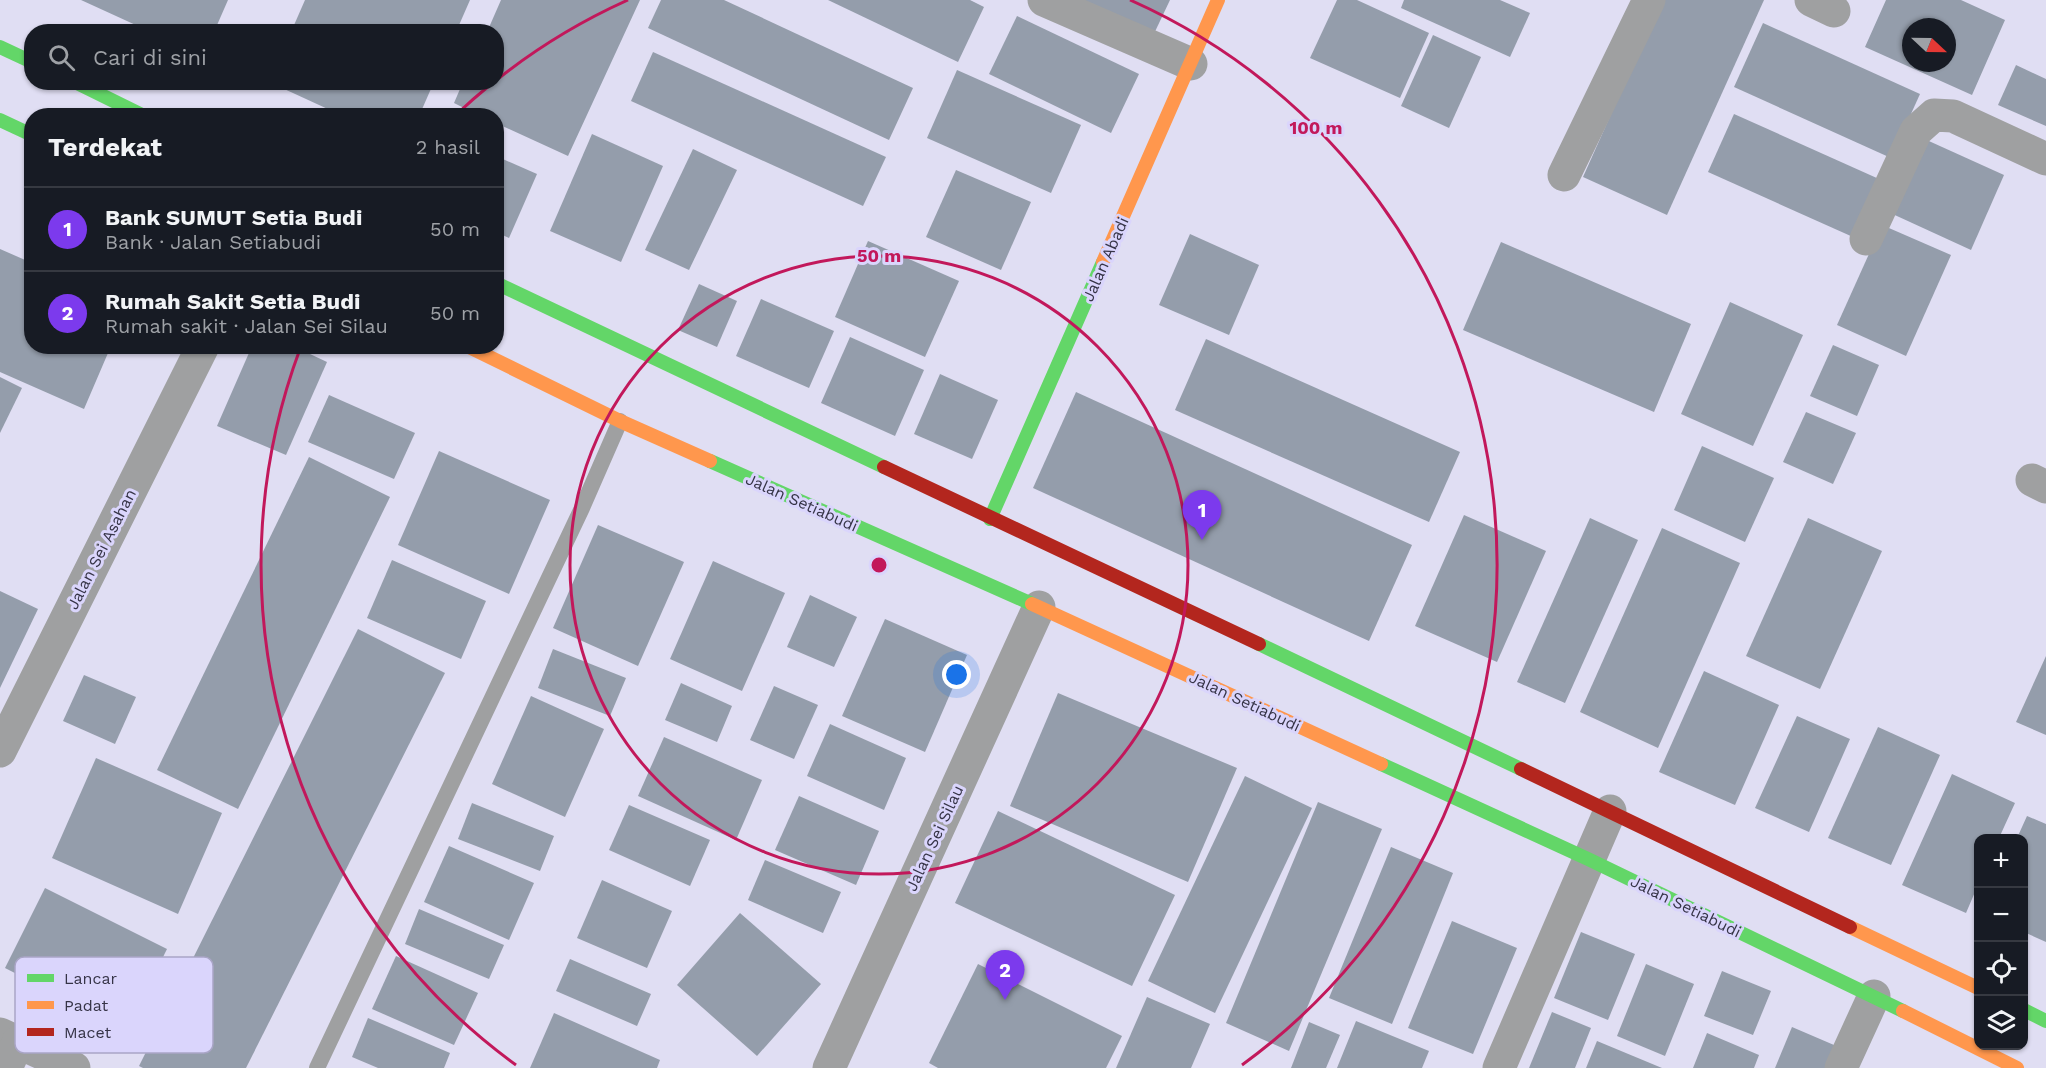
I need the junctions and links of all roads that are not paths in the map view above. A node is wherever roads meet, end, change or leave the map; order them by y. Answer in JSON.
{"nodes":[{"id":1,"x":1044,"y":0,"type":"edge"},
{"id":2,"x":1218,"y":0,"type":"edge"},
{"id":3,"x":1649,"y":0,"type":"edge"},
{"id":4,"x":0,"y":47,"type":"edge"},
{"id":5,"x":24,"y":58,"type":"edge"},
{"id":6,"x":1191,"y":64,"type":"junction"},
{"id":7,"x":91,"y":90,"type":"edge"},
{"id":8,"x":128,"y":108,"type":"edge"},
{"id":9,"x":0,"y":120,"type":"edge"},
{"id":10,"x":24,"y":131,"type":"edge"},
{"id":11,"x":2046,"y":159,"type":"edge"},
{"id":12,"x":1564,"y":175,"type":"dead end"},
{"id":13,"x":1866,"y":239,"type":"dead end"},
{"id":14,"x":504,"y":287,"type":"edge"},
{"id":15,"x":199,"y":354,"type":"edge"},
{"id":16,"x":483,"y":354,"type":"edge"},
{"id":17,"x":620,"y":421,"type":"junction"},
{"id":18,"x":990,"y":519,"type":"junction"},
{"id":19,"x":1039,"y":607,"type":"junction"},
{"id":20,"x":0,"y":751,"type":"edge"},
{"id":21,"x":1610,"y":811,"type":"junction"},
{"id":22,"x":1588,"y":859,"type":"junction"},
{"id":23,"x":1974,"y":986,"type":"edge"},
{"id":24,"x":1874,"y":996,"type":"junction"},
{"id":25,"x":2028,"y":1012,"type":"edge"},
{"id":26,"x":2046,"y":1021,"type":"edge"},
{"id":27,"x":24,"y":1053,"type":"edge"},
{"id":28,"x":74,"y":1068,"type":"edge"},
{"id":29,"x":317,"y":1068,"type":"edge"},
{"id":30,"x":829,"y":1068,"type":"edge"},
{"id":31,"x":1499,"y":1068,"type":"edge"},
{"id":32,"x":1841,"y":1068,"type":"edge"},
{"id":33,"x":2017,"y":1068,"type":"edge"}],
"edges":[{"from":1,"to":6,"type":"street"},
{"from":2,"to":6,"type":"main road","name":"Jalan Abadi"},
{"from":3,"to":12,"type":"street"},
{"from":4,"to":5,"type":"main road"},
{"from":6,"to":18,"type":"main road","name":"Jalan Abadi"},
{"from":7,"to":8,"type":"main road"},
{"from":9,"to":10,"type":"main road"},
{"from":11,"to":13,"type":"street"},
{"from":14,"to":18,"type":"main road"},
{"from":15,"to":20,"type":"street","name":"Jalan Sei Asahan"},
{"from":16,"to":17,"type":"main road","name":"Jalan Setiabudi"},
{"from":17,"to":19,"type":"main road","name":"Jalan Setiabudi"},
{"from":17,"to":29,"type":"lane"},
{"from":18,"to":21,"type":"main road"},
{"from":19,"to":22,"type":"main road","name":"Jalan Setiabudi"},
{"from":19,"to":30,"type":"street","name":"Jalan Sei Silau"},
{"from":21,"to":22,"type":"street"},
{"from":21,"to":23,"type":"main road"},
{"from":22,"to":24,"type":"main road","name":"Jalan Setiabudi"},
{"from":22,"to":31,"type":"street"},
{"from":24,"to":32,"type":"street"},
{"from":24,"to":33,"type":"main road","name":"Jalan Setiabudi"},
{"from":25,"to":26,"type":"main road"},
{"from":27,"to":28,"type":"street"}]}
